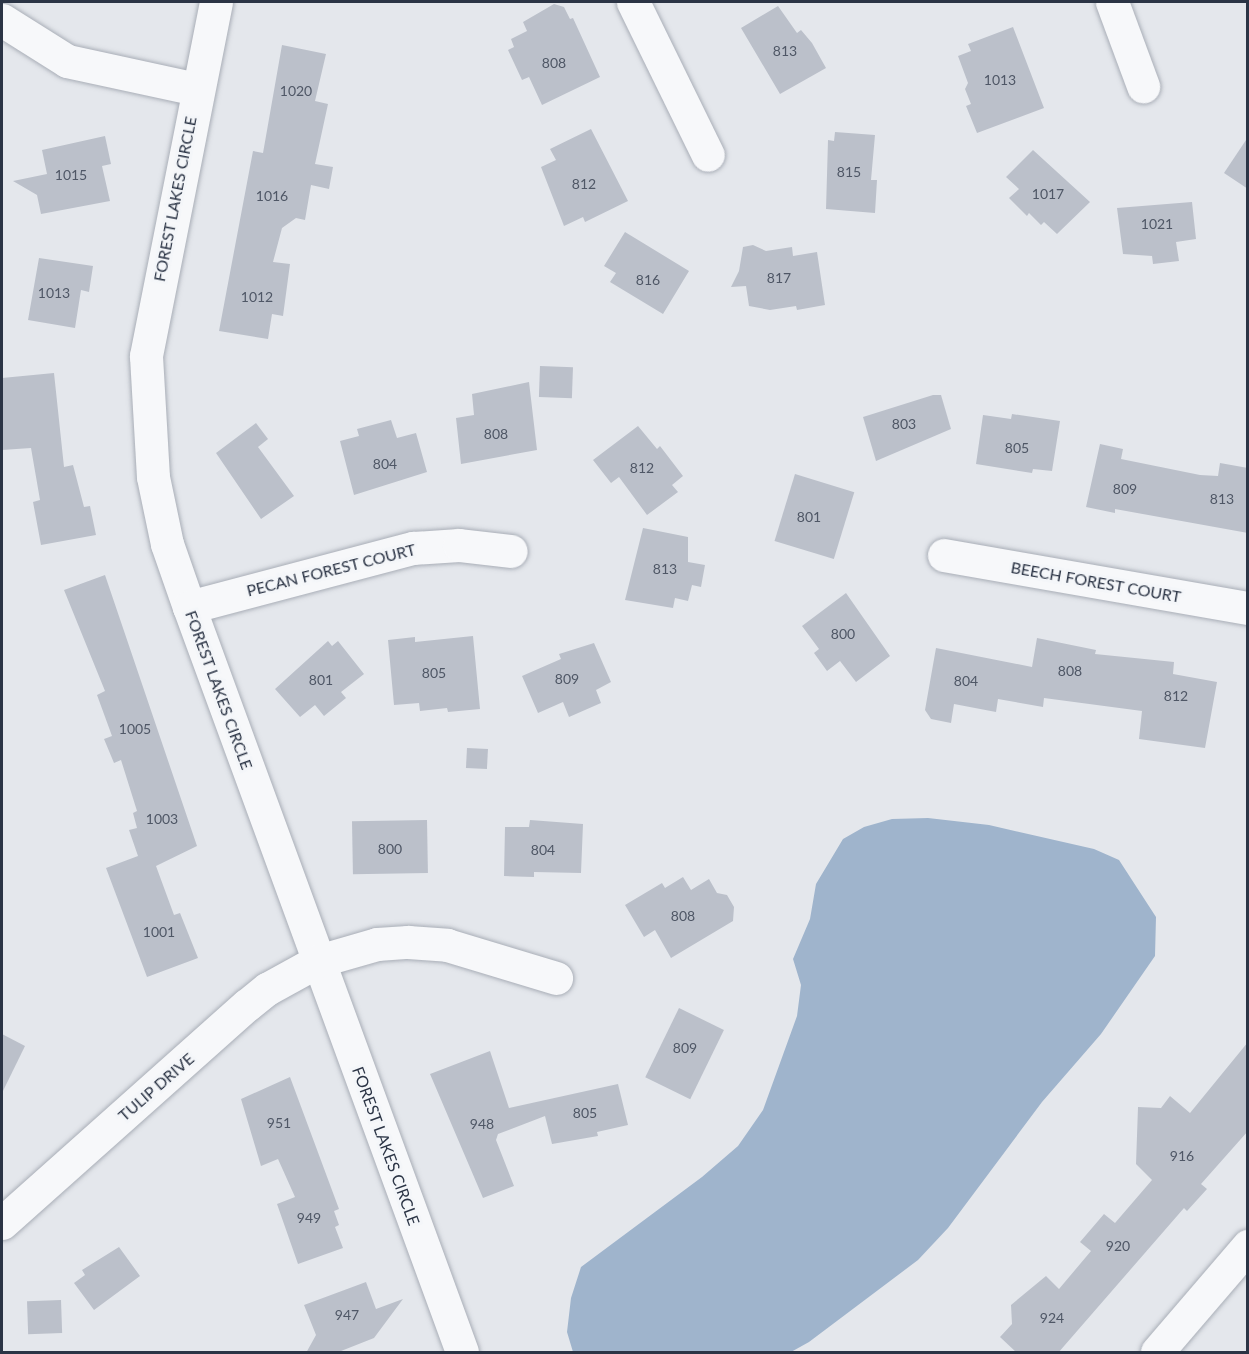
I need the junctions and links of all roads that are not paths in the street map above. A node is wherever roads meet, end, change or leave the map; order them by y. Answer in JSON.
{"nodes":[{"id":1,"x":216,"y":2,"type":"edge"},
{"id":2,"x":633,"y":2,"type":"edge"},
{"id":3,"x":1112,"y":2,"type":"edge"},
{"id":4,"x":2,"y":20,"type":"edge"},
{"id":5,"x":1143,"y":87,"type":"dead end"},
{"id":6,"x":197,"y":89,"type":"junction"},
{"id":7,"x":708,"y":155,"type":"dead end"},
{"id":8,"x":511,"y":551,"type":"dead end"},
{"id":9,"x":944,"y":555,"type":"dead end"},
{"id":10,"x":189,"y":607,"type":"junction"},
{"id":11,"x":1248,"y":608,"type":"edge"},
{"id":12,"x":318,"y":961,"type":"junction"},
{"id":13,"x":556,"y":978,"type":"dead end"},
{"id":14,"x":2,"y":1223,"type":"edge"},
{"id":15,"x":1248,"y":1246,"type":"edge"},
{"id":16,"x":462,"y":1353,"type":"edge"},
{"id":17,"x":1157,"y":1353,"type":"edge"}],
"edges":[{"from":1,"to":6,"type":"street","name":"FOREST LAKES CIRCLE"},
{"from":2,"to":7,"type":"street"},
{"from":3,"to":5,"type":"street"},
{"from":4,"to":6,"type":"street"},
{"from":6,"to":10,"type":"street","name":"FOREST LAKES CIRCLE"},
{"from":8,"to":10,"type":"street","name":"PECAN FOREST COURT"},
{"from":9,"to":11,"type":"street","name":"BEECH FOREST COURT"},
{"from":10,"to":12,"type":"street","name":"FOREST LAKES CIRCLE"},
{"from":12,"to":13,"type":"street","name":"TULIP DRIVE"},
{"from":12,"to":14,"type":"street","name":"TULIP DRIVE"},
{"from":12,"to":16,"type":"street","name":"FOREST LAKES CIRCLE"},
{"from":15,"to":17,"type":"street"}]}
